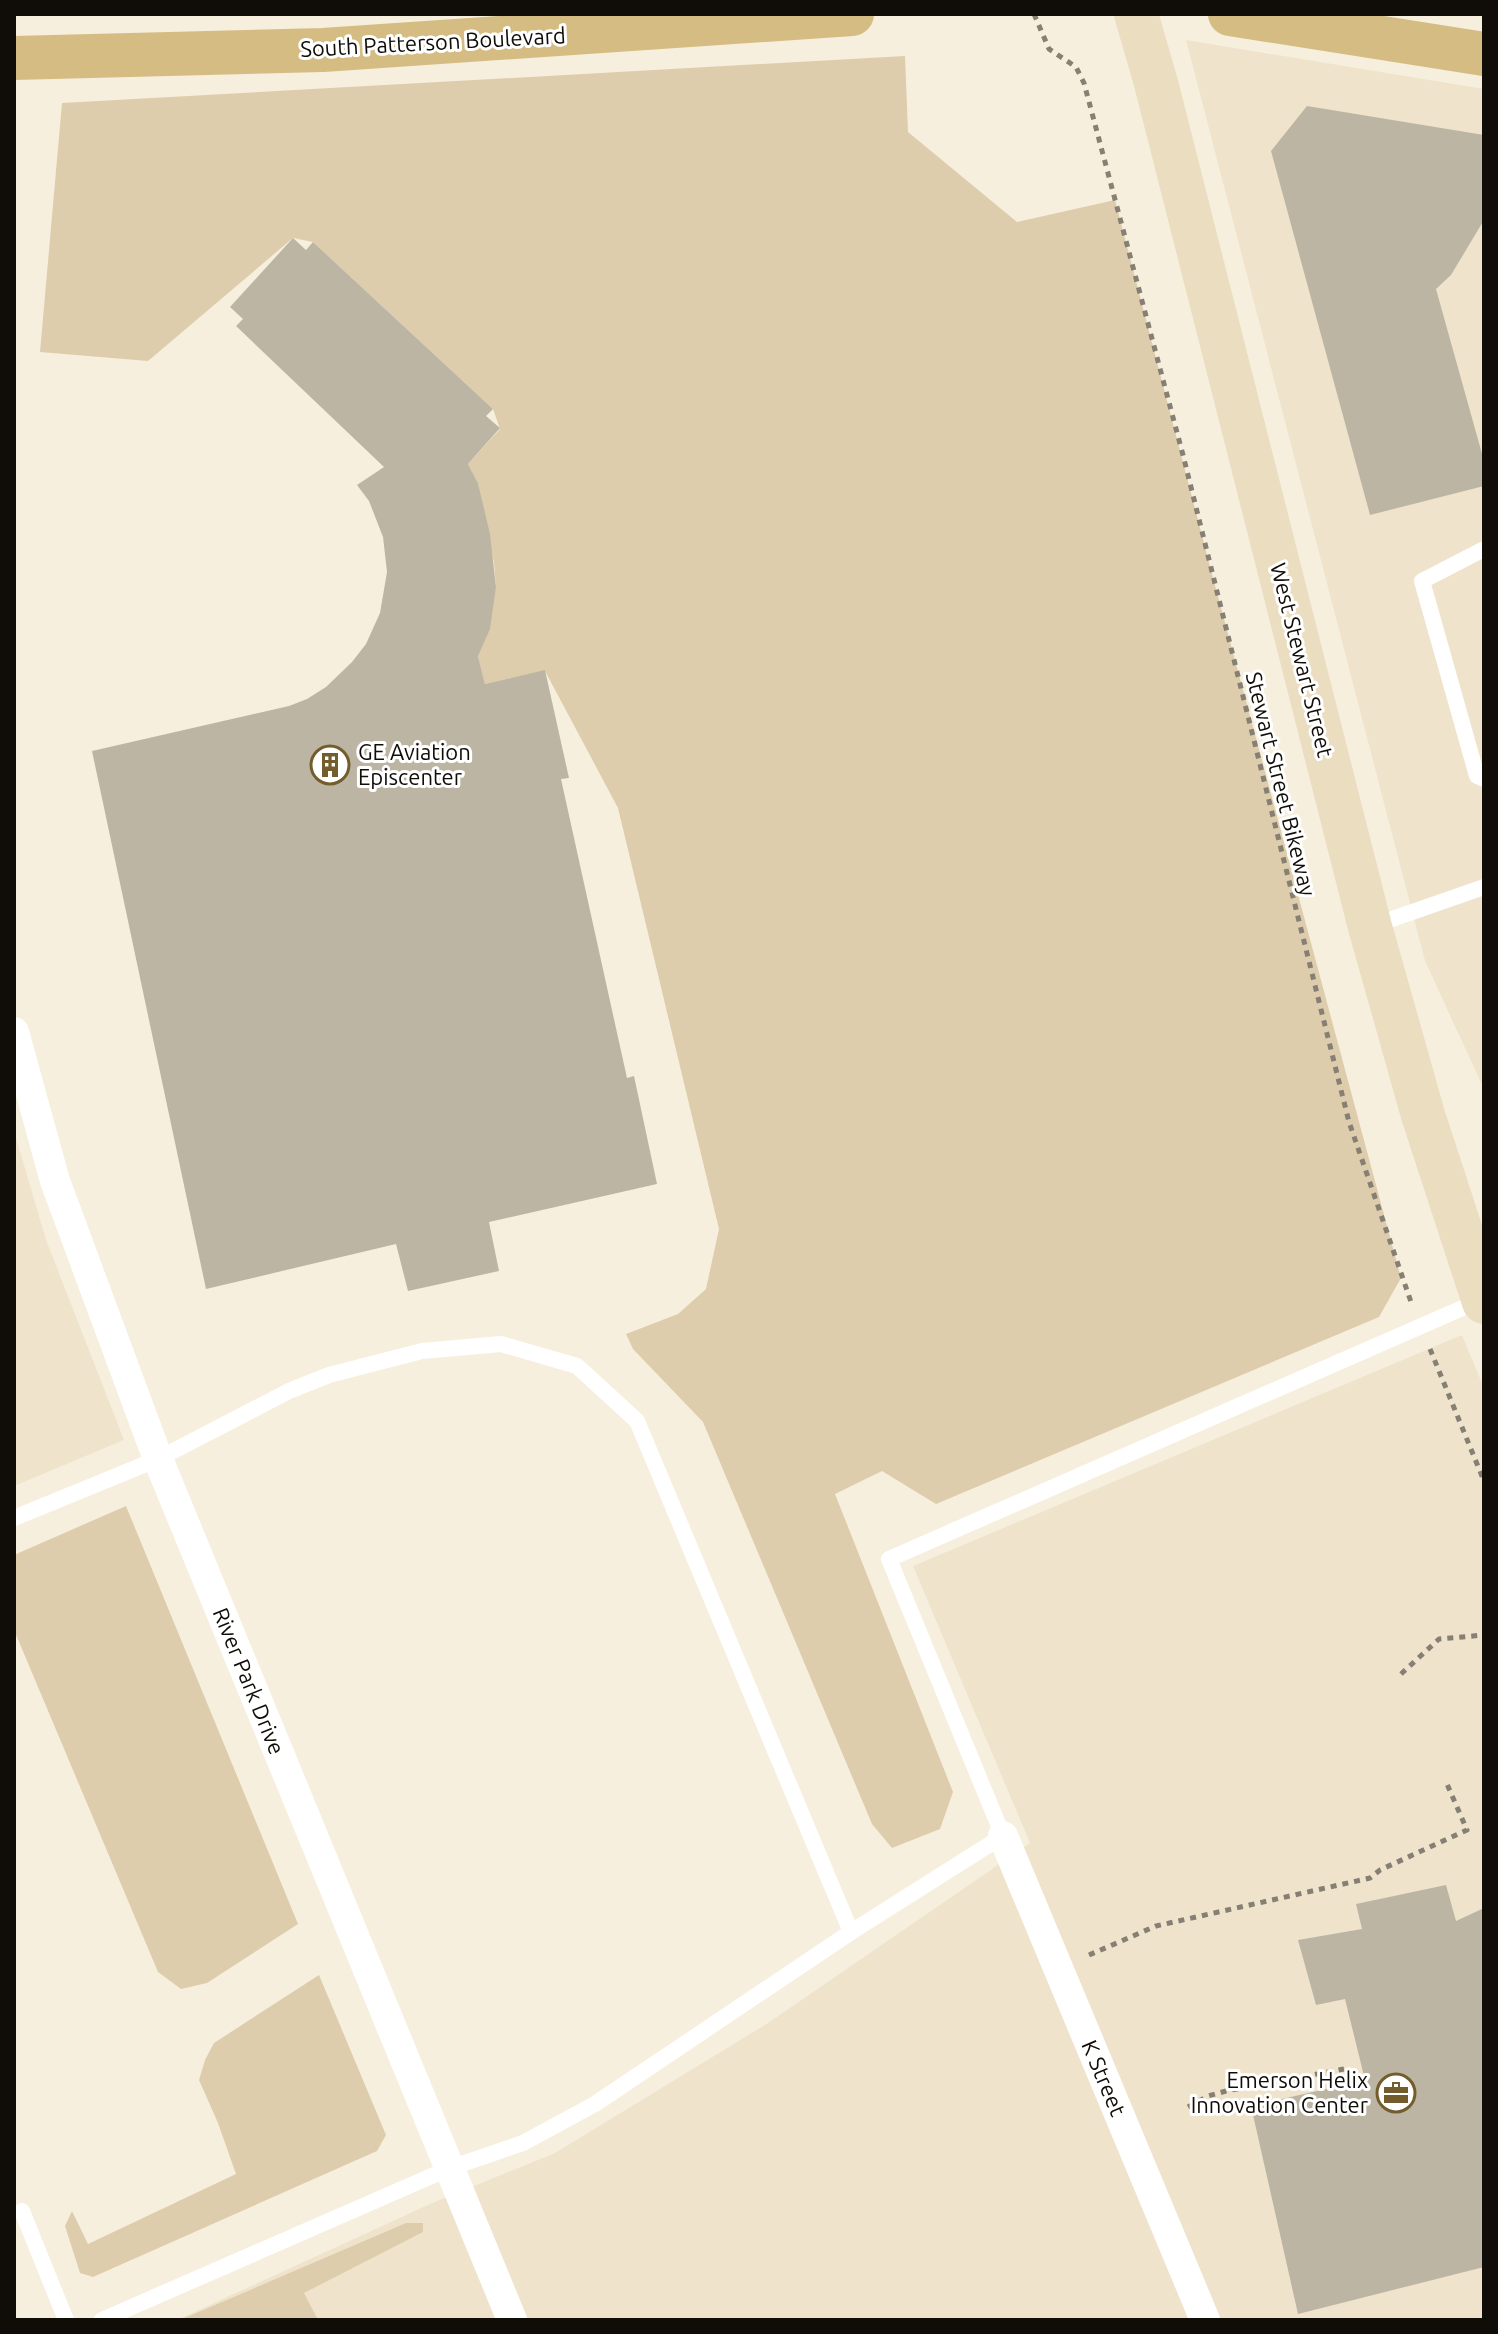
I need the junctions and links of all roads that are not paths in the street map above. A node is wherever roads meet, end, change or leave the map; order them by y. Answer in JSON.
{"nodes":[{"id":1,"x":852,"y":14,"type":"edge"},
{"id":2,"x":1136,"y":14,"type":"edge"},
{"id":3,"x":1230,"y":14,"type":"edge"},
{"id":4,"x":1484,"y":54,"type":"edge"},
{"id":5,"x":14,"y":58,"type":"edge"},
{"id":6,"x":1484,"y":549,"type":"edge"},
{"id":7,"x":1484,"y":779,"type":"edge"},
{"id":8,"x":1484,"y":887,"type":"edge"},
{"id":9,"x":1370,"y":927,"type":"junction"},
{"id":10,"x":14,"y":1032,"type":"edge"},
{"id":11,"x":1484,"y":1300,"type":"edge"},
{"id":12,"x":158,"y":1459,"type":"junction"},
{"id":13,"x":14,"y":1518,"type":"edge"},
{"id":14,"x":1003,"y":1836,"type":"junction"},
{"id":15,"x":851,"y":1932,"type":"junction"},
{"id":16,"x":450,"y":2168,"type":"junction"},
{"id":17,"x":22,"y":2211,"type":"dead end"},
{"id":18,"x":66,"y":2320,"type":"edge"},
{"id":19,"x":102,"y":2320,"type":"edge"},
{"id":20,"x":512,"y":2320,"type":"edge"},
{"id":21,"x":1205,"y":2320,"type":"edge"}],
"edges":[{"from":1,"to":5,"type":"main road","name":"South Patterson Boulevard"},
{"from":2,"to":9,"type":"main road","name":"West Stewart Street"},
{"from":3,"to":4,"type":"main road"},
{"from":6,"to":7,"type":"lane"},
{"from":8,"to":9,"type":"lane"},
{"from":9,"to":11,"type":"main road","name":"West Stewart Street"},
{"from":10,"to":12,"type":"street","name":"River Park Drive"},
{"from":11,"to":14,"type":"lane"},
{"from":12,"to":13,"type":"lane"},
{"from":12,"to":15,"type":"lane"},
{"from":12,"to":16,"type":"street","name":"River Park Drive"},
{"from":14,"to":15,"type":"lane"},
{"from":14,"to":21,"type":"street","name":"K Street"},
{"from":15,"to":16,"type":"lane"},
{"from":16,"to":19,"type":"lane"},
{"from":16,"to":20,"type":"street","name":"River Park Drive"},
{"from":17,"to":18,"type":"lane"}]}
